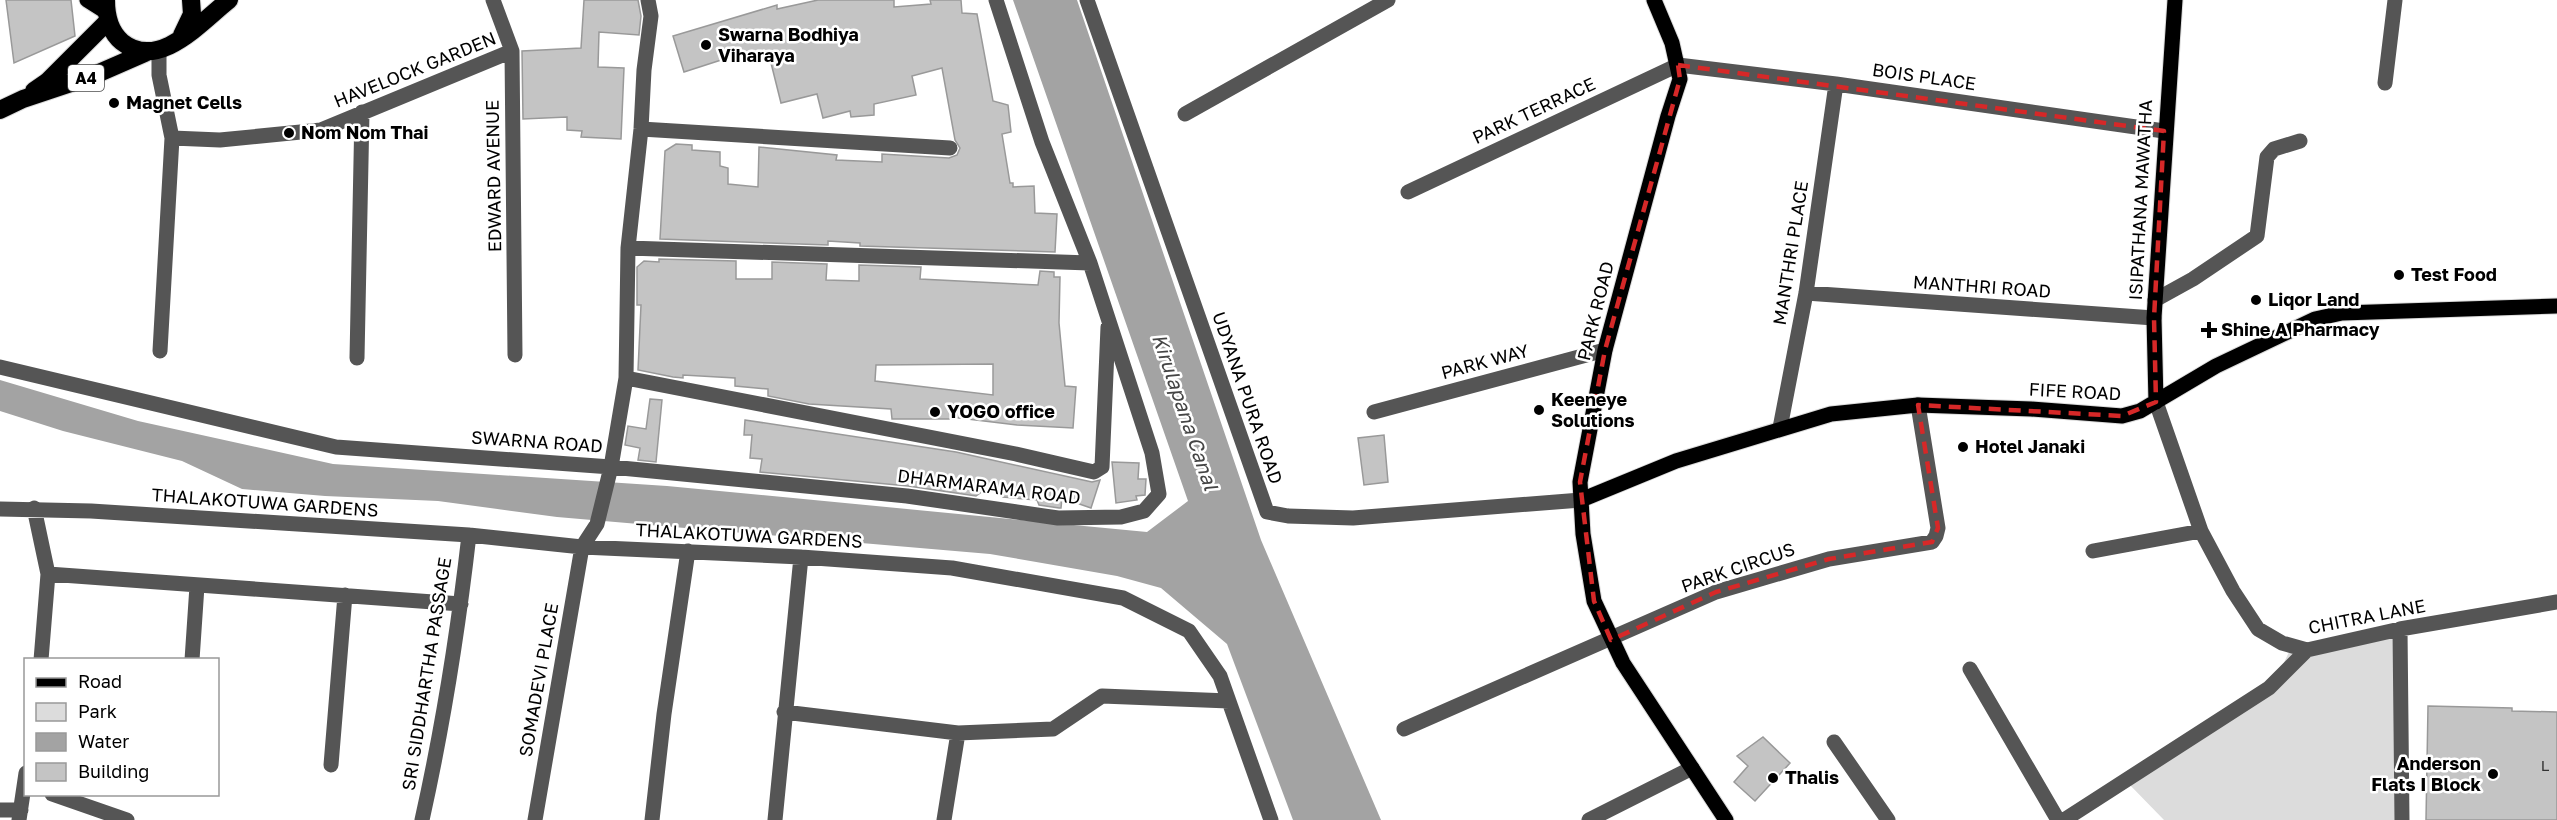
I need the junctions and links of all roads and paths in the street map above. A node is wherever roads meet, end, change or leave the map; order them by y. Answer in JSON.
{"nodes":[{"id":1,"x":87,"y":0,"type":"edge"},
{"id":2,"x":191,"y":0,"type":"edge"},
{"id":3,"x":230,"y":0,"type":"edge"},
{"id":4,"x":493,"y":0,"type":"edge"},
{"id":5,"x":648,"y":0,"type":"edge"},
{"id":6,"x":996,"y":0,"type":"edge"},
{"id":7,"x":1087,"y":0,"type":"edge"},
{"id":8,"x":1388,"y":0,"type":"edge"},
{"id":9,"x":1654,"y":0,"type":"edge"},
{"id":10,"x":2175,"y":0,"type":"edge"},
{"id":11,"x":2395,"y":0,"type":"edge"},
{"id":12,"x":106,"y":11,"type":"edge"},
{"id":13,"x":179,"y":39,"type":"junction"},
{"id":14,"x":153,"y":51,"type":"junction"},
{"id":15,"x":512,"y":51,"type":"junction"},
{"id":16,"x":1678,"y":65,"type":"junction"},
{"id":17,"x":2385,"y":83,"type":"dead end"},
{"id":18,"x":1836,"y":84,"type":"junction"},
{"id":19,"x":23,"y":99,"type":"junction"},
{"id":20,"x":0,"y":110,"type":"edge"},
{"id":21,"x":362,"y":112,"type":"junction"},
{"id":22,"x":1185,"y":114,"type":"dead end"},
{"id":23,"x":641,"y":129,"type":"junction"},
{"id":24,"x":2164,"y":131,"type":"junction"},
{"id":25,"x":172,"y":138,"type":"junction"},
{"id":26,"x":2300,"y":141,"type":"dead end"},
{"id":27,"x":950,"y":148,"type":"dead end"},
{"id":28,"x":1408,"y":192,"type":"dead end"},
{"id":29,"x":628,"y":248,"type":"junction"},
{"id":30,"x":1090,"y":263,"type":"junction"},
{"id":31,"x":1806,"y":293,"type":"junction"},
{"id":32,"x":2155,"y":300,"type":"junction"},
{"id":33,"x":2557,"y":306,"type":"edge"},
{"id":34,"x":1108,"y":318,"type":"junction"},
{"id":35,"x":2154,"y":318,"type":"junction"},
{"id":36,"x":1605,"y":350,"type":"junction"},
{"id":37,"x":160,"y":351,"type":"dead end"},
{"id":38,"x":515,"y":355,"type":"dead end"},
{"id":39,"x":357,"y":358,"type":"dead end"},
{"id":40,"x":0,"y":367,"type":"edge"},
{"id":41,"x":626,"y":378,"type":"junction"},
{"id":42,"x":2156,"y":402,"type":"junction"},
{"id":43,"x":1918,"y":405,"type":"junction"},
{"id":44,"x":1374,"y":412,"type":"dead end"},
{"id":45,"x":1780,"y":428,"type":"junction"},
{"id":46,"x":611,"y":468,"type":"junction"},
{"id":47,"x":1581,"y":500,"type":"junction"},
{"id":48,"x":34,"y":508,"type":"junction"},
{"id":49,"x":0,"y":509,"type":"edge"},
{"id":50,"x":2201,"y":531,"type":"junction"},
{"id":51,"x":469,"y":535,"type":"junction"},
{"id":52,"x":582,"y":547,"type":"junction"},
{"id":53,"x":688,"y":551,"type":"junction"},
{"id":54,"x":2094,"y":551,"type":"dead end"},
{"id":55,"x":801,"y":557,"type":"junction"},
{"id":56,"x":48,"y":574,"type":"junction"},
{"id":57,"x":197,"y":586,"type":"junction"},
{"id":58,"x":345,"y":594,"type":"junction"},
{"id":59,"x":2557,"y":602,"type":"edge"},
{"id":60,"x":461,"y":604,"type":"junction"},
{"id":61,"x":2400,"y":629,"type":"junction"},
{"id":62,"x":1611,"y":640,"type":"junction"},
{"id":63,"x":2307,"y":650,"type":"junction"},
{"id":64,"x":41,"y":658,"type":"edge"},
{"id":65,"x":192,"y":658,"type":"edge"},
{"id":66,"x":1970,"y":669,"type":"dead end"},
{"id":67,"x":1229,"y":701,"type":"junction"},
{"id":68,"x":784,"y":712,"type":"junction"},
{"id":69,"x":1404,"y":729,"type":"dead end"},
{"id":70,"x":958,"y":733,"type":"junction"},
{"id":71,"x":1834,"y":742,"type":"dead end"},
{"id":72,"x":331,"y":765,"type":"dead end"},
{"id":73,"x":1692,"y":768,"type":"junction"},
{"id":74,"x":24,"y":788,"type":"edge"},
{"id":75,"x":55,"y":796,"type":"edge"},
{"id":76,"x":0,"y":810,"type":"edge"},
{"id":77,"x":20,"y":815,"type":"edge"},
{"id":78,"x":127,"y":820,"type":"edge"},
{"id":79,"x":422,"y":820,"type":"edge"},
{"id":80,"x":535,"y":820,"type":"edge"},
{"id":81,"x":652,"y":820,"type":"edge"},
{"id":82,"x":775,"y":820,"type":"edge"},
{"id":83,"x":944,"y":820,"type":"edge"},
{"id":84,"x":1271,"y":820,"type":"edge"},
{"id":85,"x":1589,"y":820,"type":"edge"},
{"id":86,"x":1726,"y":820,"type":"edge"},
{"id":87,"x":1888,"y":820,"type":"edge"},
{"id":88,"x":2058,"y":820,"type":"edge"},
{"id":89,"x":2064,"y":820,"type":"edge"},
{"id":90,"x":2402,"y":820,"type":"edge"}],
"edges":[{"from":1,"to":12,"type":"main road"},
{"from":2,"to":13,"type":"highway"},
{"from":3,"to":13,"type":"highway"},
{"from":4,"to":15,"type":"street","name":"EDWARD AVENUE"},
{"from":5,"to":23,"type":"street","name":"SWARNA ROAD"},
{"from":6,"to":30,"type":"street","name":"DHARMARAMA ROAD"},
{"from":7,"to":47,"type":"street","name":"UDYANA PURA ROAD"},
{"from":8,"to":22,"type":"street"},
{"from":9,"to":16,"type":"main road","name":"PARK ROAD"},
{"from":10,"to":24,"type":"main road","name":"ISIPATHANA MAWATHA"},
{"from":11,"to":17,"type":"street"},
{"from":12,"to":14,"type":"highway"},
{"from":12,"to":19,"type":"highway","number":"A4"},
{"from":13,"to":14,"type":"highway"},
{"from":14,"to":19,"type":"highway","number":"A4"},
{"from":14,"to":25,"type":"street"},
{"from":15,"to":21,"type":"street","name":"HAVELOCK GARDEN"},
{"from":15,"to":38,"type":"street","name":"EDWARD AVENUE"},
{"from":16,"to":18,"type":"street","name":"BOIS PLACE"},
{"from":16,"to":28,"type":"street","name":"PARK TERRACE"},
{"from":16,"to":36,"type":"main road","name":"PARK ROAD"},
{"from":18,"to":24,"type":"street","name":"BOIS PLACE"},
{"from":18,"to":31,"type":"street","name":"MANTHRI PLACE"},
{"from":19,"to":20,"type":"highway","number":"A4"},
{"from":21,"to":25,"type":"street","name":"HAVELOCK GARDEN"},
{"from":21,"to":39,"type":"street"},
{"from":23,"to":27,"type":"street"},
{"from":23,"to":29,"type":"street","name":"SWARNA ROAD"},
{"from":24,"to":32,"type":"main road","name":"ISIPATHANA MAWATHA"},
{"from":25,"to":37,"type":"street"},
{"from":26,"to":32,"type":"street"},
{"from":29,"to":30,"type":"street"},
{"from":29,"to":41,"type":"street","name":"SWARNA ROAD"},
{"from":30,"to":34,"type":"street","name":"DHARMARAMA ROAD"},
{"from":31,"to":35,"type":"street","name":"MANTHRI ROAD"},
{"from":31,"to":45,"type":"street","name":"MANTHRI PLACE"},
{"from":32,"to":35,"type":"main road","name":"ISIPATHANA MAWATHA"},
{"from":33,"to":42,"type":"main road","name":"FIFE ROAD"},
{"from":34,"to":41,"type":"street"},
{"from":34,"to":46,"type":"street","name":"DHARMARAMA ROAD"},
{"from":35,"to":42,"type":"main road","name":"ISIPATHANA MAWATHA"},
{"from":36,"to":44,"type":"street","name":"PARK WAY"},
{"from":36,"to":47,"type":"main road","name":"PARK ROAD"},
{"from":40,"to":46,"type":"street","name":"SWARNA ROAD"},
{"from":41,"to":46,"type":"street","name":"SWARNA ROAD"},
{"from":42,"to":43,"type":"main road","name":"FIFE ROAD"},
{"from":42,"to":50,"type":"street","name":"CHITRA LANE"},
{"from":43,"to":45,"type":"main road","name":"FIFE ROAD"},
{"from":43,"to":62,"type":"street","name":"PARK CIRCUS"},
{"from":45,"to":47,"type":"main road","name":"FIFE ROAD"},
{"from":46,"to":52,"type":"street"},
{"from":47,"to":62,"type":"main road","name":"PARK ROAD"},
{"from":48,"to":49,"type":"street","name":"THALAKOTUWA GARDENS"},
{"from":48,"to":51,"type":"street","name":"THALAKOTUWA GARDENS"},
{"from":48,"to":56,"type":"street"},
{"from":50,"to":54,"type":"street"},
{"from":50,"to":63,"type":"street","name":"CHITRA LANE"},
{"from":51,"to":52,"type":"street","name":"THALAKOTUWA GARDENS"},
{"from":51,"to":60,"type":"street","name":"SRI SIDDHARTHA PASSAGE"},
{"from":52,"to":53,"type":"street","name":"THALAKOTUWA GARDENS"},
{"from":52,"to":80,"type":"street","name":"SOMADEVI PLACE"},
{"from":53,"to":55,"type":"street","name":"THALAKOTUWA GARDENS"},
{"from":53,"to":81,"type":"street"},
{"from":55,"to":67,"type":"street","name":"THALAKOTUWA GARDENS"},
{"from":55,"to":68,"type":"street"},
{"from":56,"to":57,"type":"street"},
{"from":56,"to":64,"type":"street"},
{"from":57,"to":58,"type":"street"},
{"from":57,"to":65,"type":"street"},
{"from":58,"to":60,"type":"street"},
{"from":58,"to":72,"type":"street"},
{"from":59,"to":61,"type":"street","name":"CHITRA LANE"},
{"from":60,"to":79,"type":"street","name":"SRI SIDDHARTHA PASSAGE"},
{"from":61,"to":63,"type":"street","name":"CHITRA LANE"},
{"from":61,"to":90,"type":"street"},
{"from":62,"to":69,"type":"street","name":"PARK CIRCUS"},
{"from":62,"to":73,"type":"main road","name":"PARK ROAD"},
{"from":63,"to":89,"type":"street"},
{"from":66,"to":88,"type":"street"},
{"from":67,"to":70,"type":"street"},
{"from":67,"to":84,"type":"street","name":"THALAKOTUWA GARDENS"},
{"from":68,"to":70,"type":"street"},
{"from":68,"to":82,"type":"street"},
{"from":70,"to":83,"type":"street"},
{"from":71,"to":87,"type":"street"},
{"from":73,"to":85,"type":"street"},
{"from":73,"to":86,"type":"main road","name":"PARK ROAD"},
{"from":74,"to":77,"type":"street"},
{"from":75,"to":78,"type":"street"},
{"from":76,"to":77,"type":"street"}]}
